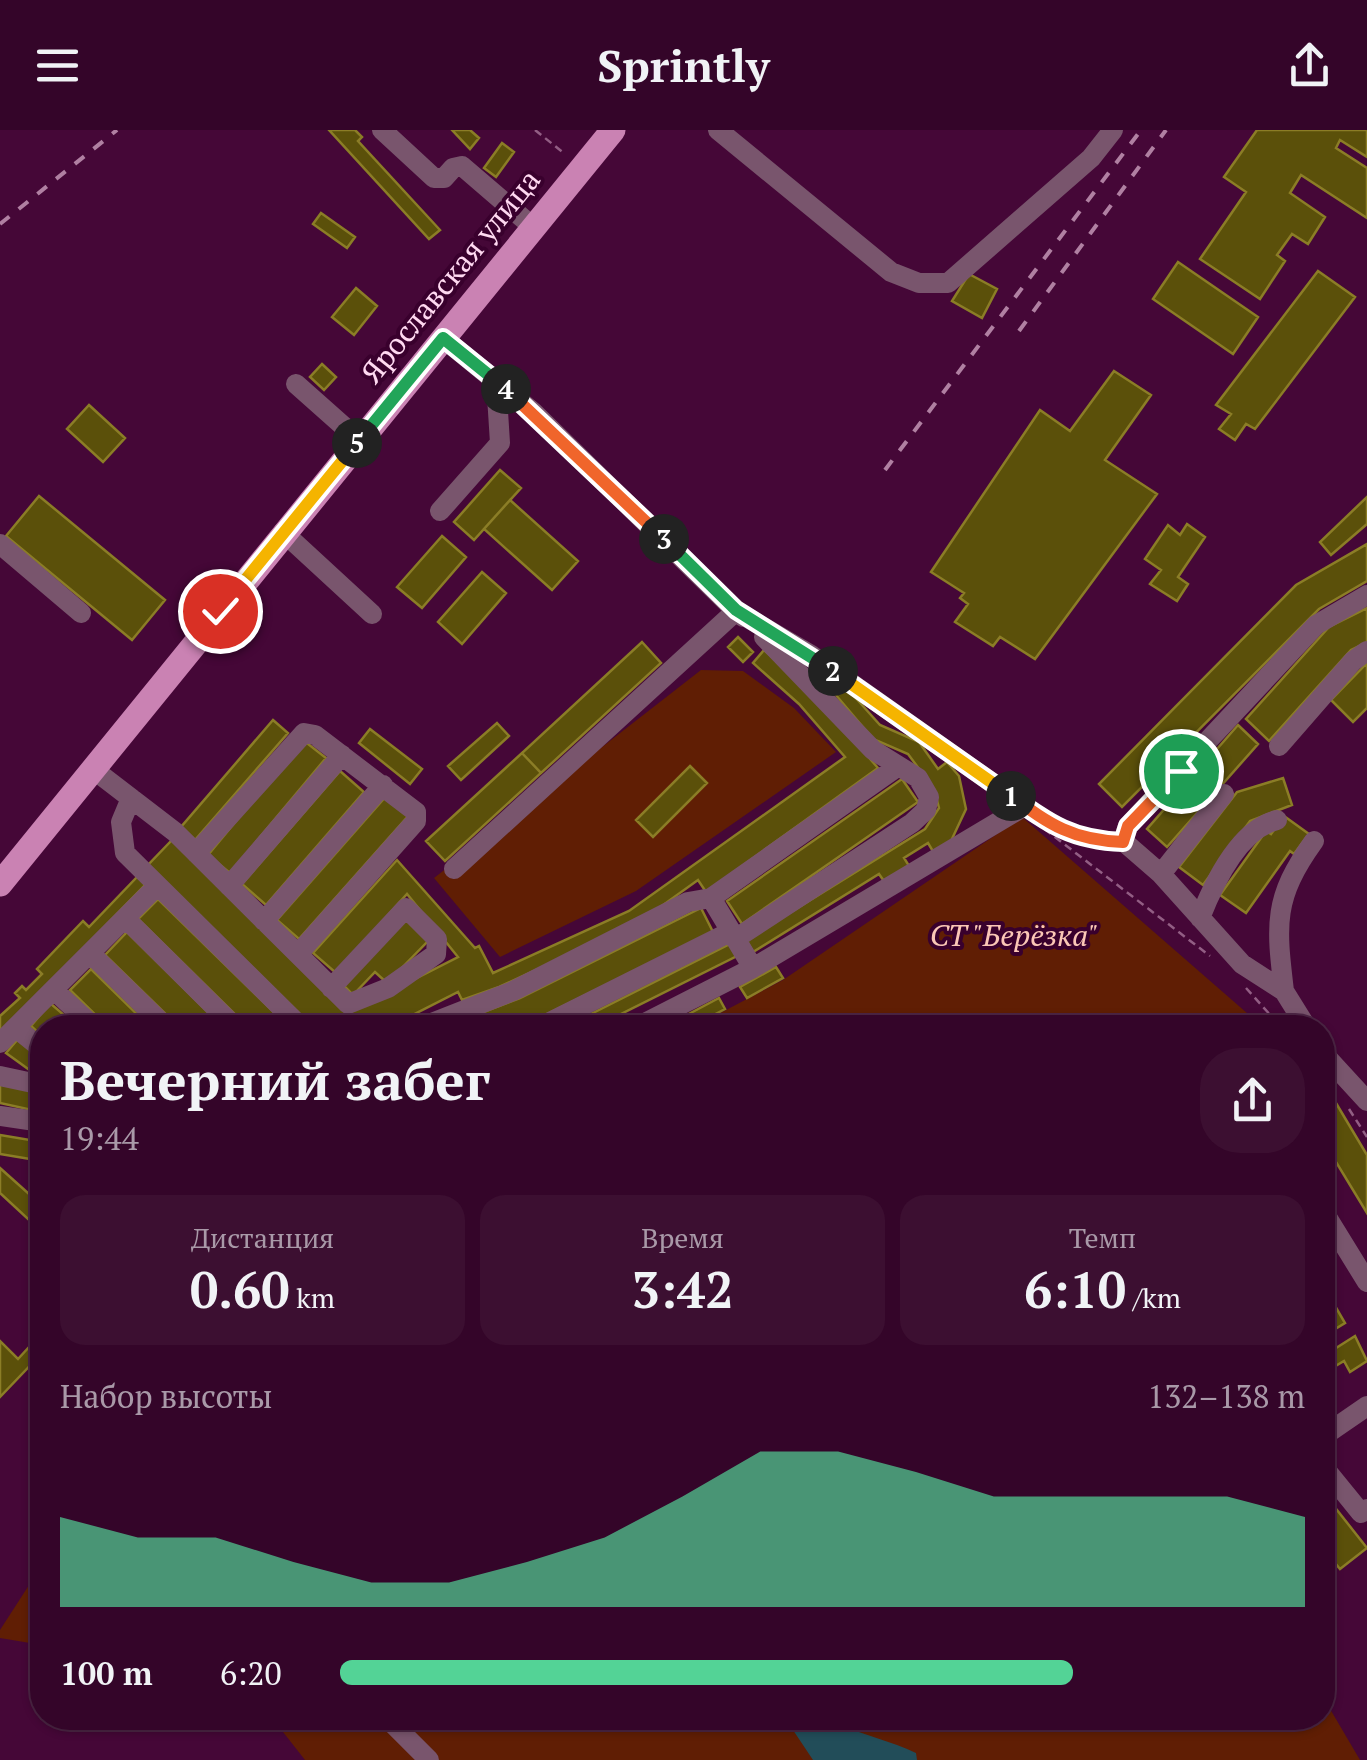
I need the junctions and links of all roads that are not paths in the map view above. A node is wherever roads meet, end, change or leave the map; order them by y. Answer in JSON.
{"nodes":[{"id":1,"x":382,"y":130,"type":"edge"},
{"id":2,"x":612,"y":130,"type":"edge"},
{"id":3,"x":718,"y":130,"type":"edge"},
{"id":4,"x":1114,"y":130,"type":"edge"},
{"id":5,"x":533,"y":226,"type":"junction"},
{"id":6,"x":443,"y":338,"type":"junction"},
{"id":7,"x":496,"y":380,"type":"junction"},
{"id":8,"x":296,"y":384,"type":"dead end"},
{"id":9,"x":359,"y":440,"type":"junction"},
{"id":10,"x":440,"y":511,"type":"dead end"},
{"id":11,"x":283,"y":532,"type":"junction"},
{"id":12,"x":0,"y":544,"type":"edge"},
{"id":13,"x":1367,"y":594,"type":"edge"},
{"id":14,"x":736,"y":610,"type":"junction"},
{"id":15,"x":81,"y":613,"type":"dead end"},
{"id":16,"x":372,"y":614,"type":"dead end"},
{"id":17,"x":1367,"y":651,"type":"edge"},
{"id":18,"x":1279,"y":746,"type":"dead end"},
{"id":19,"x":342,"y":755,"type":"junction"},
{"id":20,"x":897,"y":768,"type":"junction"},
{"id":21,"x":93,"y":769,"type":"junction"},
{"id":22,"x":383,"y":785,"type":"junction"},
{"id":23,"x":1224,"y":794,"type":"dead end"},
{"id":24,"x":131,"y":798,"type":"junction"},
{"id":25,"x":1277,"y":820,"type":"dead end"},
{"id":26,"x":1314,"y":841,"type":"dead end"},
{"id":27,"x":196,"y":853,"type":"junction"},
{"id":28,"x":454,"y":869,"type":"dead end"},
{"id":29,"x":1161,"y":874,"type":"junction"},
{"id":30,"x":0,"y":884,"type":"edge"},
{"id":31,"x":157,"y":886,"type":"junction"},
{"id":32,"x":230,"y":886,"type":"junction"},
{"id":33,"x":711,"y":898,"type":"junction"},
{"id":34,"x":125,"y":918,"type":"junction"},
{"id":35,"x":1200,"y":918,"type":"junction"},
{"id":36,"x":264,"y":921,"type":"junction"},
{"id":37,"x":732,"y":936,"type":"junction"},
{"id":38,"x":90,"y":954,"type":"junction"},
{"id":39,"x":298,"y":954,"type":"junction"},
{"id":40,"x":753,"y":968,"type":"junction"},
{"id":41,"x":331,"y":988,"type":"junction"},
{"id":42,"x":55,"y":991,"type":"junction"},
{"id":43,"x":1284,"y":992,"type":"junction"},
{"id":44,"x":81,"y":1015,"type":"edge"},
{"id":45,"x":153,"y":1015,"type":"edge"},
{"id":46,"x":223,"y":1015,"type":"edge"},
{"id":47,"x":289,"y":1015,"type":"edge"},
{"id":48,"x":450,"y":1015,"type":"edge"},
{"id":49,"x":565,"y":1015,"type":"edge"},
{"id":50,"x":661,"y":1015,"type":"edge"},
{"id":51,"x":1299,"y":1015,"type":"edge"},
{"id":52,"x":16,"y":1028,"type":"junction"},
{"id":53,"x":30,"y":1040,"type":"edge"},
{"id":54,"x":0,"y":1043,"type":"edge"},
{"id":55,"x":1335,"y":1066,"type":"edge"},
{"id":56,"x":0,"y":1076,"type":"edge"},
{"id":57,"x":30,"y":1082,"type":"edge"},
{"id":58,"x":1367,"y":1101,"type":"edge"},
{"id":59,"x":0,"y":1116,"type":"edge"},
{"id":60,"x":30,"y":1120,"type":"edge"},
{"id":61,"x":1335,"y":1230,"type":"edge"},
{"id":62,"x":1367,"y":1282,"type":"edge"},
{"id":63,"x":1363,"y":1416,"type":"edge"},
{"id":64,"x":1335,"y":1430,"type":"edge"},
{"id":65,"x":1335,"y":1481,"type":"edge"},
{"id":66,"x":1367,"y":1508,"type":"edge"},
{"id":67,"x":399,"y":1730,"type":"edge"},
{"id":68,"x":429,"y":1760,"type":"edge"}],
"edges":[{"from":1,"to":5,"type":"lane"},
{"from":2,"to":5,"type":"main road","name":"Ярославская улица"},
{"from":3,"to":4,"type":"lane"},
{"from":5,"to":6,"type":"main road","name":"Ярославская улица"},
{"from":6,"to":7,"type":"lane"},
{"from":6,"to":9,"type":"main road","name":"Ярославская улица"},
{"from":7,"to":10,"type":"lane"},
{"from":7,"to":14,"type":"lane"},
{"from":8,"to":9,"type":"lane"},
{"from":9,"to":11,"type":"main road","name":"Ярославская улица"},
{"from":11,"to":16,"type":"lane"},
{"from":11,"to":21,"type":"main road","name":"Ярославская улица"},
{"from":12,"to":15,"type":"lane"},
{"from":13,"to":29,"type":"lane"},
{"from":14,"to":20,"type":"lane"},
{"from":14,"to":28,"type":"lane"},
{"from":14,"to":40,"type":"lane"},
{"from":17,"to":18,"type":"lane"},
{"from":19,"to":22,"type":"lane"},
{"from":19,"to":27,"type":"lane"},
{"from":19,"to":32,"type":"lane"},
{"from":20,"to":33,"type":"lane"},
{"from":20,"to":37,"type":"lane"},
{"from":21,"to":24,"type":"lane"},
{"from":21,"to":30,"type":"main road","name":"Ярославская улица"},
{"from":22,"to":36,"type":"lane"},
{"from":22,"to":39,"type":"lane"},
{"from":23,"to":29,"type":"lane"},
{"from":24,"to":27,"type":"lane"},
{"from":24,"to":31,"type":"lane"},
{"from":25,"to":35,"type":"lane"},
{"from":26,"to":43,"type":"lane"},
{"from":27,"to":32,"type":"lane"},
{"from":29,"to":35,"type":"lane"},
{"from":31,"to":34,"type":"lane"},
{"from":31,"to":47,"type":"lane"},
{"from":32,"to":36,"type":"lane"},
{"from":33,"to":37,"type":"lane"},
{"from":33,"to":48,"type":"lane"},
{"from":34,"to":38,"type":"lane"},
{"from":34,"to":46,"type":"lane"},
{"from":35,"to":43,"type":"lane"},
{"from":36,"to":39,"type":"lane"},
{"from":37,"to":40,"type":"lane"},
{"from":37,"to":49,"type":"lane"},
{"from":38,"to":42,"type":"lane"},
{"from":38,"to":45,"type":"lane"},
{"from":39,"to":41,"type":"lane"},
{"from":40,"to":50,"type":"lane"},
{"from":41,"to":41,"type":"lane"},
{"from":42,"to":44,"type":"lane"},
{"from":42,"to":52,"type":"lane"},
{"from":43,"to":51,"type":"lane"},
{"from":52,"to":53,"type":"lane"},
{"from":52,"to":54,"type":"lane"},
{"from":55,"to":58,"type":"lane"},
{"from":56,"to":57,"type":"lane"},
{"from":59,"to":60,"type":"lane"},
{"from":61,"to":62,"type":"lane"},
{"from":63,"to":64,"type":"lane"},
{"from":65,"to":66,"type":"lane"},
{"from":67,"to":68,"type":"lane"}]}
